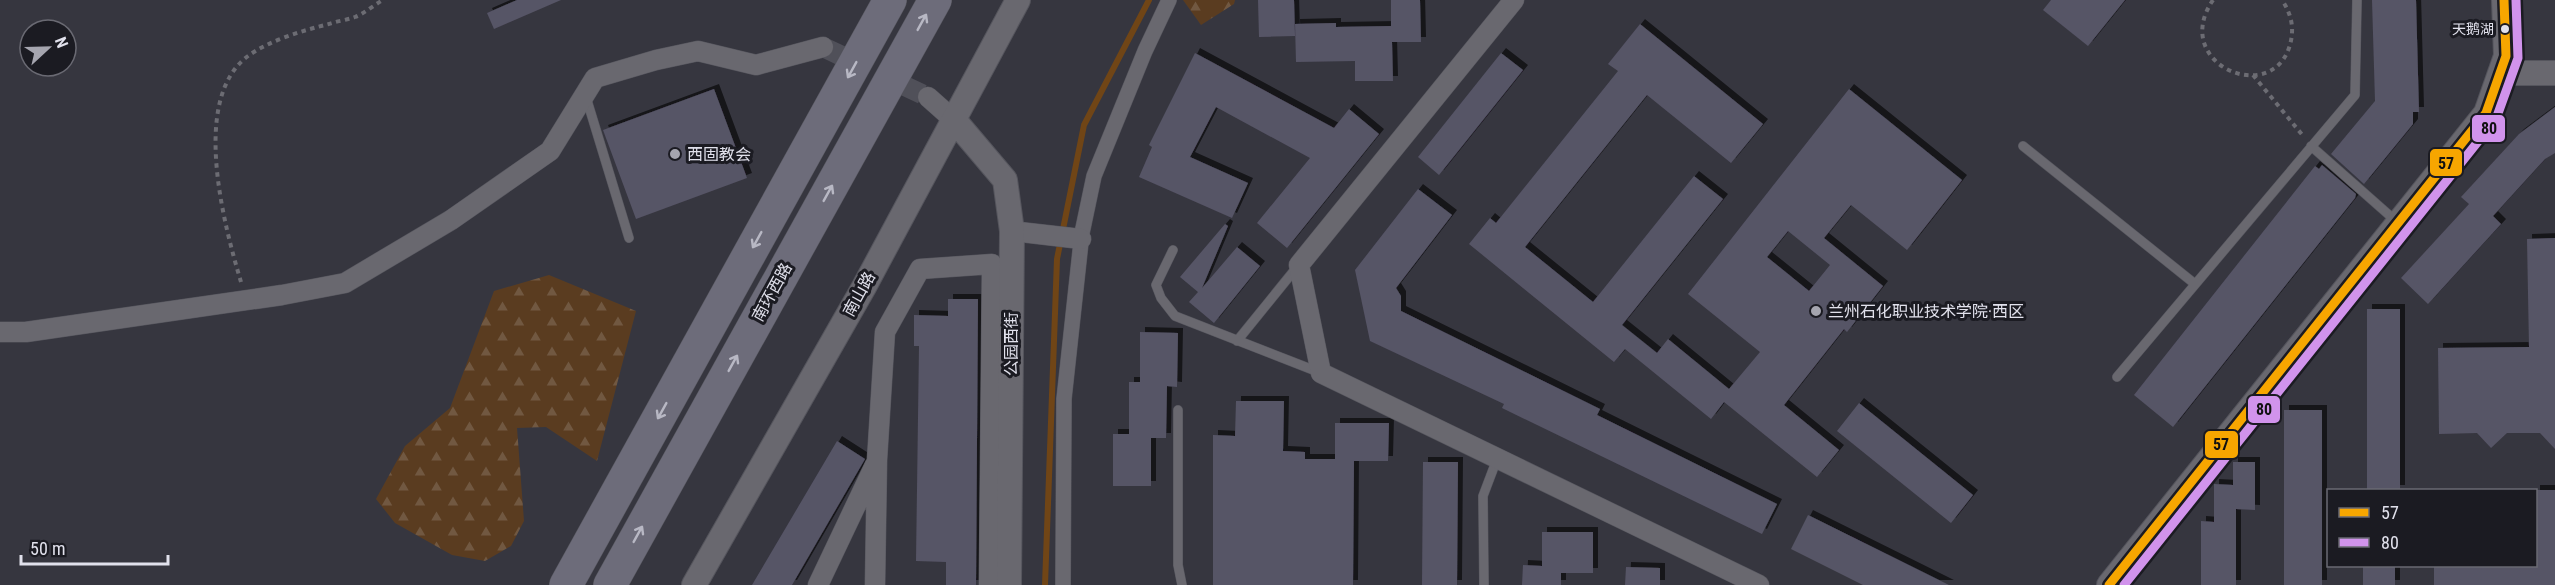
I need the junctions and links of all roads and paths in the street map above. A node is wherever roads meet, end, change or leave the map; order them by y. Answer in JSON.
{"nodes":[{"id":1,"x":383,"y":0,"type":"edge"},
{"id":2,"x":890,"y":0,"type":"edge"},
{"id":3,"x":935,"y":0,"type":"edge"},
{"id":4,"x":1018,"y":0,"type":"edge"},
{"id":5,"x":1168,"y":0,"type":"edge"},
{"id":6,"x":1514,"y":0,"type":"edge"},
{"id":7,"x":2213,"y":0,"type":"edge"},
{"id":8,"x":2282,"y":0,"type":"edge"},
{"id":9,"x":2358,"y":0,"type":"edge"},
{"id":10,"x":2504,"y":0,"type":"edge"},
{"id":11,"x":823,"y":47,"type":"tunnel mouth"},
{"id":12,"x":2500,"y":73,"type":"junction"},
{"id":13,"x":2555,"y":73,"type":"edge"},
{"id":14,"x":2253,"y":75,"type":"junction"},
{"id":15,"x":585,"y":94,"type":"junction"},
{"id":16,"x":928,"y":98,"type":"tunnel mouth"},
{"id":17,"x":955,"y":121,"type":"junction"},
{"id":18,"x":2023,"y":146,"type":"dead end"},
{"id":19,"x":2311,"y":146,"type":"junction"},
{"id":20,"x":2398,"y":223,"type":"junction"},
{"id":21,"x":1022,"y":232,"type":"junction"},
{"id":22,"x":629,"y":238,"type":"dead end"},
{"id":23,"x":1075,"y":238,"type":"junction"},
{"id":24,"x":1173,"y":250,"type":"dead end"},
{"id":25,"x":1299,"y":265,"type":"junction"},
{"id":26,"x":2195,"y":284,"type":"junction"},
{"id":27,"x":247,"y":300,"type":"junction"},
{"id":28,"x":0,"y":332,"type":"edge"},
{"id":29,"x":1237,"y":341,"type":"junction"},
{"id":30,"x":1320,"y":373,"type":"junction"},
{"id":31,"x":2117,"y":377,"type":"dead end"},
{"id":32,"x":1178,"y":410,"type":"dead end"},
{"id":33,"x":1497,"y":459,"type":"junction"},
{"id":34,"x":877,"y":460,"type":"junction"},
{"id":35,"x":566,"y":585,"type":"edge"},
{"id":36,"x":610,"y":585,"type":"edge"},
{"id":37,"x":694,"y":585,"type":"edge"},
{"id":38,"x":818,"y":585,"type":"edge"},
{"id":39,"x":875,"y":585,"type":"edge"},
{"id":40,"x":989,"y":585,"type":"edge"},
{"id":41,"x":1009,"y":585,"type":"edge"},
{"id":42,"x":1063,"y":585,"type":"edge"},
{"id":43,"x":1182,"y":585,"type":"edge"},
{"id":44,"x":1484,"y":585,"type":"edge"},
{"id":45,"x":1759,"y":585,"type":"edge"},
{"id":46,"x":2109,"y":585,"type":"edge"}],
"edges":[{"from":1,"to":27,"type":"path"},
{"from":2,"to":35,"type":"highway","one_way":true},
{"from":36,"to":3,"type":"highway","name":"南环西路","one_way":true},
{"from":4,"to":17,"type":"street","name":"南山路"},
{"from":5,"to":23,"type":"street"},
{"from":6,"to":25,"type":"street"},
{"from":7,"to":14,"type":"path"},
{"from":8,"to":14,"type":"path"},
{"from":9,"to":19,"type":"lane"},
{"from":10,"to":12,"type":"street"},
{"from":11,"to":15,"type":"street"},
{"from":12,"to":13,"type":"street"},
{"from":12,"to":20,"type":"street"},
{"from":14,"to":19,"type":"path"},
{"from":15,"to":22,"type":"lane"},
{"from":15,"to":27,"type":"street"},
{"from":16,"to":17,"type":"street"},
{"from":17,"to":21,"type":"street","name":"公园西街"},
{"from":17,"to":37,"type":"street","name":"南山路"},
{"from":18,"to":26,"type":"lane"},
{"from":19,"to":20,"type":"lane"},
{"from":19,"to":26,"type":"lane"},
{"from":20,"to":46,"type":"street"},
{"from":21,"to":23,"type":"street"},
{"from":21,"to":41,"type":"street","name":"公园西街"},
{"from":23,"to":42,"type":"street"},
{"from":24,"to":29,"type":"lane"},
{"from":25,"to":29,"type":"lane"},
{"from":25,"to":30,"type":"street"},
{"from":26,"to":31,"type":"lane"},
{"from":27,"to":28,"type":"street"},
{"from":29,"to":30,"type":"lane"},
{"from":30,"to":33,"type":"street"},
{"from":32,"to":43,"type":"lane"},
{"from":33,"to":44,"type":"lane"},
{"from":33,"to":45,"type":"street"},
{"from":34,"to":38,"type":"street"},
{"from":34,"to":39,"type":"street"},
{"from":34,"to":40,"type":"street"}]}
